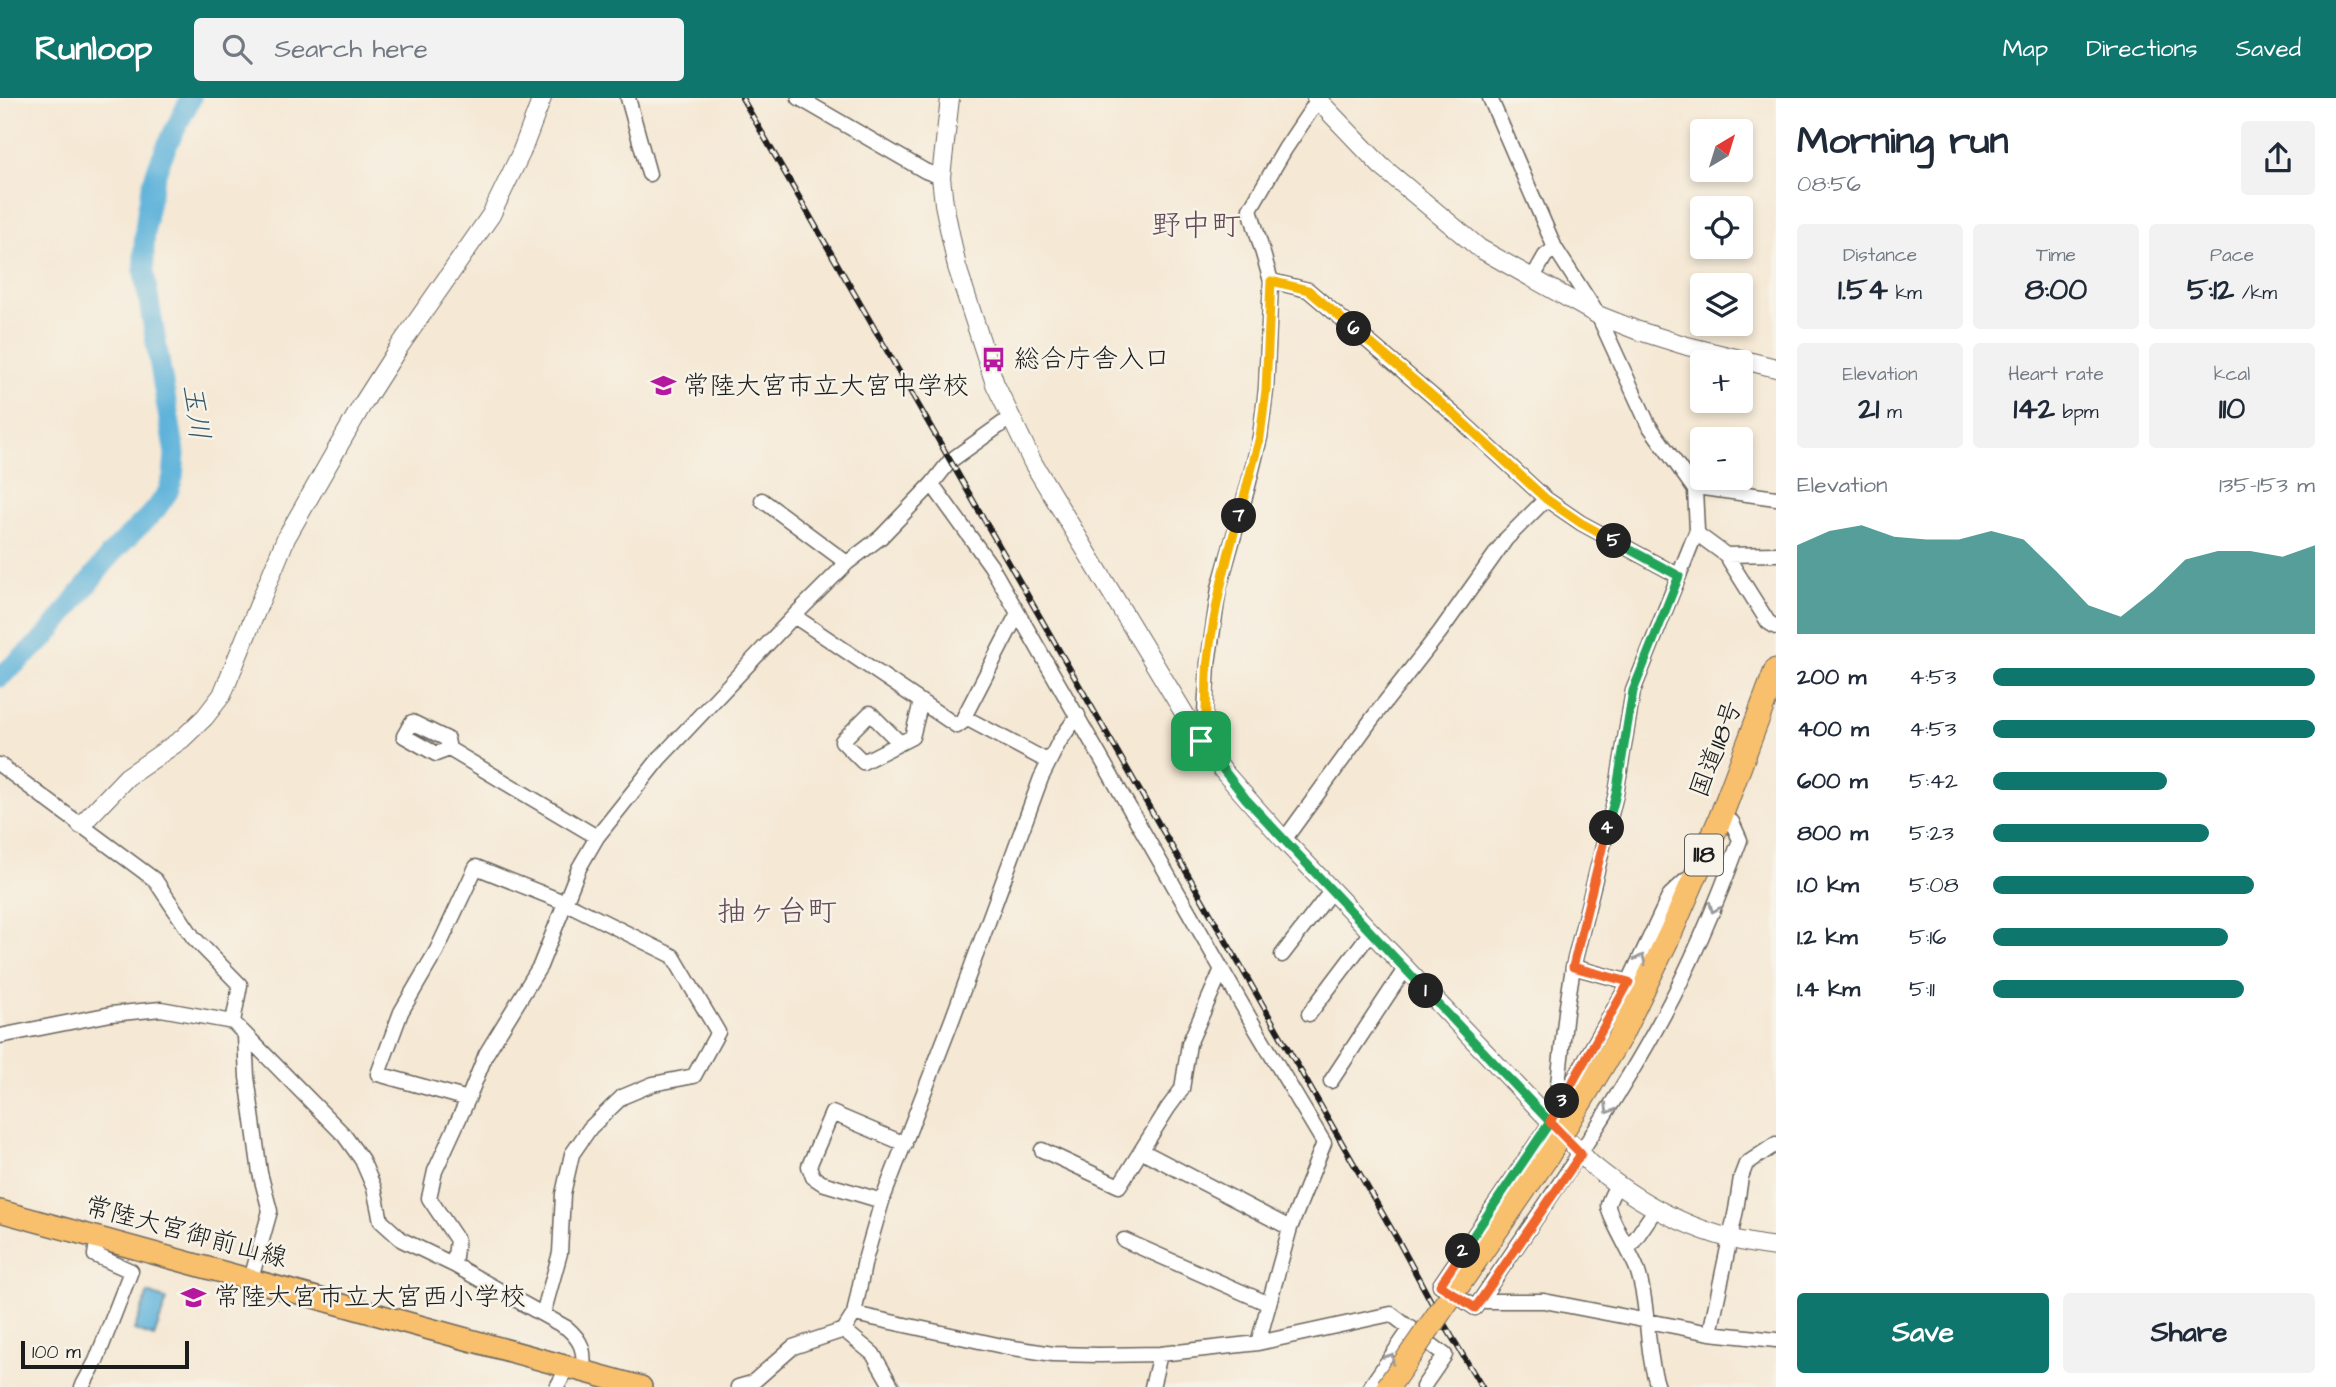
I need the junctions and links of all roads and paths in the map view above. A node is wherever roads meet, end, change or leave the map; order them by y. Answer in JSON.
{"nodes":[{"id":1,"x":542,"y":98,"type":"edge"},
{"id":2,"x":628,"y":98,"type":"edge"},
{"id":3,"x":799,"y":98,"type":"edge"},
{"id":4,"x":950,"y":98,"type":"edge"},
{"id":5,"x":1490,"y":98,"type":"edge"},
{"id":6,"x":1318,"y":99,"type":"edge"},
{"id":7,"x":649,"y":174,"type":"dead end"},
{"id":8,"x":941,"y":177,"type":"junction"},
{"id":9,"x":1555,"y":248,"type":"junction"},
{"id":10,"x":1532,"y":279,"type":"junction"},
{"id":11,"x":1271,"y":281,"type":"junction"},
{"id":12,"x":1598,"y":315,"type":"junction"},
{"id":13,"x":1776,"y":368,"type":"edge"},
{"id":14,"x":1010,"y":418,"type":"junction"},
{"id":15,"x":1690,"y":483,"type":"edge"},
{"id":16,"x":932,"y":484,"type":"junction"},
{"id":17,"x":1695,"y":490,"type":"edge"},
{"id":18,"x":1718,"y":490,"type":"edge"},
{"id":19,"x":1776,"y":498,"type":"edge"},
{"id":20,"x":1546,"y":499,"type":"junction"},
{"id":21,"x":762,"y":500,"type":"dead end"},
{"id":22,"x":1696,"y":533,"type":"junction"},
{"id":23,"x":1776,"y":554,"type":"edge"},
{"id":24,"x":1726,"y":555,"type":"junction"},
{"id":25,"x":847,"y":563,"type":"junction"},
{"id":26,"x":1679,"y":576,"type":"junction"},
{"id":27,"x":1018,"y":613,"type":"junction"},
{"id":28,"x":794,"y":616,"type":"junction"},
{"id":29,"x":1776,"y":627,"type":"edge"},
{"id":30,"x":1776,"y":670,"type":"edge"},
{"id":31,"x":921,"y":702,"type":"junction"},
{"id":32,"x":1776,"y":710,"type":"edge"},
{"id":33,"x":1078,"y":715,"type":"junction"},
{"id":34,"x":967,"y":719,"type":"junction"},
{"id":35,"x":1201,"y":741,"type":"junction"},
{"id":36,"x":900,"y":743,"type":"dead end"},
{"id":37,"x":449,"y":749,"type":"dead end"},
{"id":38,"x":1049,"y":762,"type":"junction"},
{"id":39,"x":0,"y":765,"type":"edge"},
{"id":40,"x":1731,"y":821,"type":"junction"},
{"id":41,"x":80,"y":824,"type":"junction"},
{"id":42,"x":597,"y":838,"type":"junction"},
{"id":43,"x":1284,"y":840,"type":"junction"},
{"id":44,"x":1693,"y":881,"type":"junction"},
{"id":45,"x":1332,"y":890,"type":"junction"},
{"id":46,"x":566,"y":903,"type":"junction"},
{"id":47,"x":1371,"y":932,"type":"junction"},
{"id":48,"x":1282,"y":955,"type":"dead end"},
{"id":49,"x":1573,"y":967,"type":"junction"},
{"id":50,"x":1222,"y":969,"type":"junction"},
{"id":51,"x":1405,"y":969,"type":"junction"},
{"id":52,"x":1629,"y":982,"type":"junction"},
{"id":53,"x":1309,"y":1014,"type":"dead end"},
{"id":54,"x":233,"y":1022,"type":"junction"},
{"id":55,"x":0,"y":1036,"type":"edge"},
{"id":56,"x":245,"y":1036,"type":"junction"},
{"id":57,"x":1626,"y":1039,"type":"junction"},
{"id":58,"x":1331,"y":1080,"type":"dead end"},
{"id":59,"x":468,"y":1099,"type":"junction"},
{"id":60,"x":1560,"y":1104,"type":"junction"},
{"id":61,"x":1550,"y":1122,"type":"junction"},
{"id":62,"x":905,"y":1144,"type":"junction"},
{"id":63,"x":1776,"y":1144,"type":"edge"},
{"id":64,"x":1042,"y":1150,"type":"dead end"},
{"id":65,"x":1142,"y":1151,"type":"junction"},
{"id":66,"x":1581,"y":1154,"type":"junction"},
{"id":67,"x":1617,"y":1185,"type":"junction"},
{"id":68,"x":882,"y":1201,"type":"junction"},
{"id":69,"x":1655,"y":1210,"type":"junction"},
{"id":70,"x":0,"y":1211,"type":"edge"},
{"id":71,"x":1290,"y":1228,"type":"junction"},
{"id":72,"x":98,"y":1237,"type":"junction"},
{"id":73,"x":1731,"y":1239,"type":"junction"},
{"id":74,"x":1124,"y":1240,"type":"dead end"},
{"id":75,"x":1776,"y":1247,"type":"edge"},
{"id":76,"x":1629,"y":1248,"type":"junction"},
{"id":77,"x":454,"y":1265,"type":"junction"},
{"id":78,"x":251,"y":1279,"type":"junction"},
{"id":79,"x":1480,"y":1301,"type":"junction"},
{"id":80,"x":1269,"y":1304,"type":"junction"},
{"id":81,"x":543,"y":1314,"type":"junction"},
{"id":82,"x":854,"y":1314,"type":"junction"},
{"id":83,"x":1649,"y":1320,"type":"junction"},
{"id":84,"x":1411,"y":1328,"type":"junction"},
{"id":85,"x":844,"y":1330,"type":"junction"},
{"id":86,"x":1710,"y":1333,"type":"junction"},
{"id":87,"x":1776,"y":1340,"type":"edge"},
{"id":88,"x":1258,"y":1343,"type":"junction"},
{"id":89,"x":1160,"y":1354,"type":"junction"},
{"id":90,"x":575,"y":1368,"type":"junction"},
{"id":91,"x":82,"y":1387,"type":"edge"},
{"id":92,"x":557,"y":1387,"type":"edge"},
{"id":93,"x":641,"y":1387,"type":"edge"},
{"id":94,"x":738,"y":1387,"type":"edge"},
{"id":95,"x":892,"y":1387,"type":"edge"},
{"id":96,"x":1152,"y":1387,"type":"edge"},
{"id":97,"x":1370,"y":1387,"type":"edge"},
{"id":98,"x":1388,"y":1387,"type":"edge"},
{"id":99,"x":1404,"y":1387,"type":"edge"},
{"id":100,"x":1423,"y":1387,"type":"edge"},
{"id":101,"x":1658,"y":1387,"type":"edge"}],
"edges":[{"from":1,"to":41,"type":"street"},
{"from":2,"to":7,"type":"street"},
{"from":3,"to":8,"type":"street"},
{"from":4,"to":8,"type":"street"},
{"from":5,"to":9,"type":"street"},
{"from":6,"to":10,"type":"street"},
{"from":6,"to":11,"type":"street"},
{"from":8,"to":14,"type":"street"},
{"from":9,"to":10,"type":"street"},
{"from":9,"to":12,"type":"street"},
{"from":10,"to":12,"type":"street"},
{"from":11,"to":20,"type":"street"},
{"from":11,"to":35,"type":"street"},
{"from":12,"to":13,"type":"street"},
{"from":12,"to":15,"type":"street"},
{"from":14,"to":16,"type":"street"},
{"from":14,"to":35,"type":"street"},
{"from":16,"to":25,"type":"street"},
{"from":16,"to":27,"type":"street"},
{"from":17,"to":22,"type":"street"},
{"from":18,"to":19,"type":"street"},
{"from":20,"to":26,"type":"street"},
{"from":20,"to":43,"type":"street"},
{"from":21,"to":25,"type":"street"},
{"from":22,"to":24,"type":"street"},
{"from":22,"to":26,"type":"street"},
{"from":23,"to":24,"type":"street"},
{"from":24,"to":29,"type":"street"},
{"from":25,"to":28,"type":"street"},
{"from":26,"to":49,"type":"street"},
{"from":27,"to":33,"type":"street"},
{"from":27,"to":34,"type":"street"},
{"from":28,"to":31,"type":"street"},
{"from":28,"to":42,"type":"street"},
{"from":30,"to":44,"type":"highway","name":"国道118号","number":"118"},
{"from":31,"to":34,"type":"street"},
{"from":31,"to":36,"type":"street"},
{"from":32,"to":40,"type":"highway","name":"国道118号","number":"118"},
{"from":33,"to":38,"type":"street"},
{"from":33,"to":50,"type":"street"},
{"from":34,"to":38,"type":"street"},
{"from":35,"to":43,"type":"street"},
{"from":37,"to":42,"type":"street"},
{"from":38,"to":62,"type":"street"},
{"from":39,"to":41,"type":"street"},
{"from":40,"to":57,"type":"highway","name":"国道118号","number":"118"},
{"from":40,"to":66,"type":"street","one_way":true},
{"from":41,"to":54,"type":"street"},
{"from":42,"to":46,"type":"street"},
{"from":43,"to":45,"type":"street"},
{"from":52,"to":44,"type":"street","one_way":true},
{"from":44,"to":57,"type":"highway","name":"国道118号","number":"118"},
{"from":45,"to":47,"type":"street"},
{"from":45,"to":48,"type":"street"},
{"from":46,"to":59,"type":"street"},
{"from":46,"to":59,"type":"street"},
{"from":46,"to":81,"type":"street"},
{"from":47,"to":51,"type":"street"},
{"from":47,"to":53,"type":"street"},
{"from":49,"to":52,"type":"street"},
{"from":49,"to":60,"type":"street"},
{"from":50,"to":65,"type":"street"},
{"from":50,"to":71,"type":"street"},
{"from":51,"to":58,"type":"street"},
{"from":51,"to":61,"type":"street"},
{"from":52,"to":60,"type":"street"},
{"from":54,"to":55,"type":"street"},
{"from":54,"to":56,"type":"street"},
{"from":56,"to":77,"type":"street"},
{"from":56,"to":78,"type":"street"},
{"from":57,"to":98,"type":"highway","name":"国道118号","number":"118","bridge":true},
{"from":57,"to":99,"type":"highway","name":"国道118号","number":"118"},
{"from":59,"to":77,"type":"street"},
{"from":60,"to":61,"type":"street"},
{"from":61,"to":66,"type":"street"},
{"from":61,"to":79,"type":"street"},
{"from":62,"to":68,"type":"street"},
{"from":62,"to":68,"type":"street"},
{"from":63,"to":73,"type":"street"},
{"from":64,"to":65,"type":"street"},
{"from":65,"to":71,"type":"street"},
{"from":66,"to":67,"type":"street"},
{"from":66,"to":79,"type":"street"},
{"from":67,"to":69,"type":"street"},
{"from":67,"to":76,"type":"street"},
{"from":68,"to":82,"type":"street"},
{"from":69,"to":73,"type":"street"},
{"from":69,"to":76,"type":"street"},
{"from":70,"to":72,"type":"main road","name":"常陸大宮御前山線"},
{"from":71,"to":80,"type":"street"},
{"from":72,"to":78,"type":"main road","name":"常陸大宮御前山線"},
{"from":72,"to":91,"type":"street"},
{"from":73,"to":75,"type":"street"},
{"from":73,"to":86,"type":"street"},
{"from":74,"to":80,"type":"street"},
{"from":76,"to":83,"type":"street"},
{"from":77,"to":81,"type":"street"},
{"from":78,"to":90,"type":"main road","name":"常陸大宮御前山線"},
{"from":79,"to":83,"type":"street"},
{"from":80,"to":88,"type":"street"},
{"from":81,"to":90,"type":"street"},
{"from":82,"to":85,"type":"street"},
{"from":82,"to":89,"type":"street"},
{"from":83,"to":86,"type":"street"},
{"from":83,"to":101,"type":"street"},
{"from":84,"to":88,"type":"street"},
{"from":97,"to":84,"type":"street","one_way":true},
{"from":84,"to":100,"type":"street"},
{"from":85,"to":94,"type":"street"},
{"from":85,"to":95,"type":"street"},
{"from":86,"to":87,"type":"street"},
{"from":88,"to":89,"type":"street"},
{"from":89,"to":96,"type":"street"},
{"from":90,"to":92,"type":"street"},
{"from":90,"to":93,"type":"main road","name":"常陸大宮御前山線"}]}
